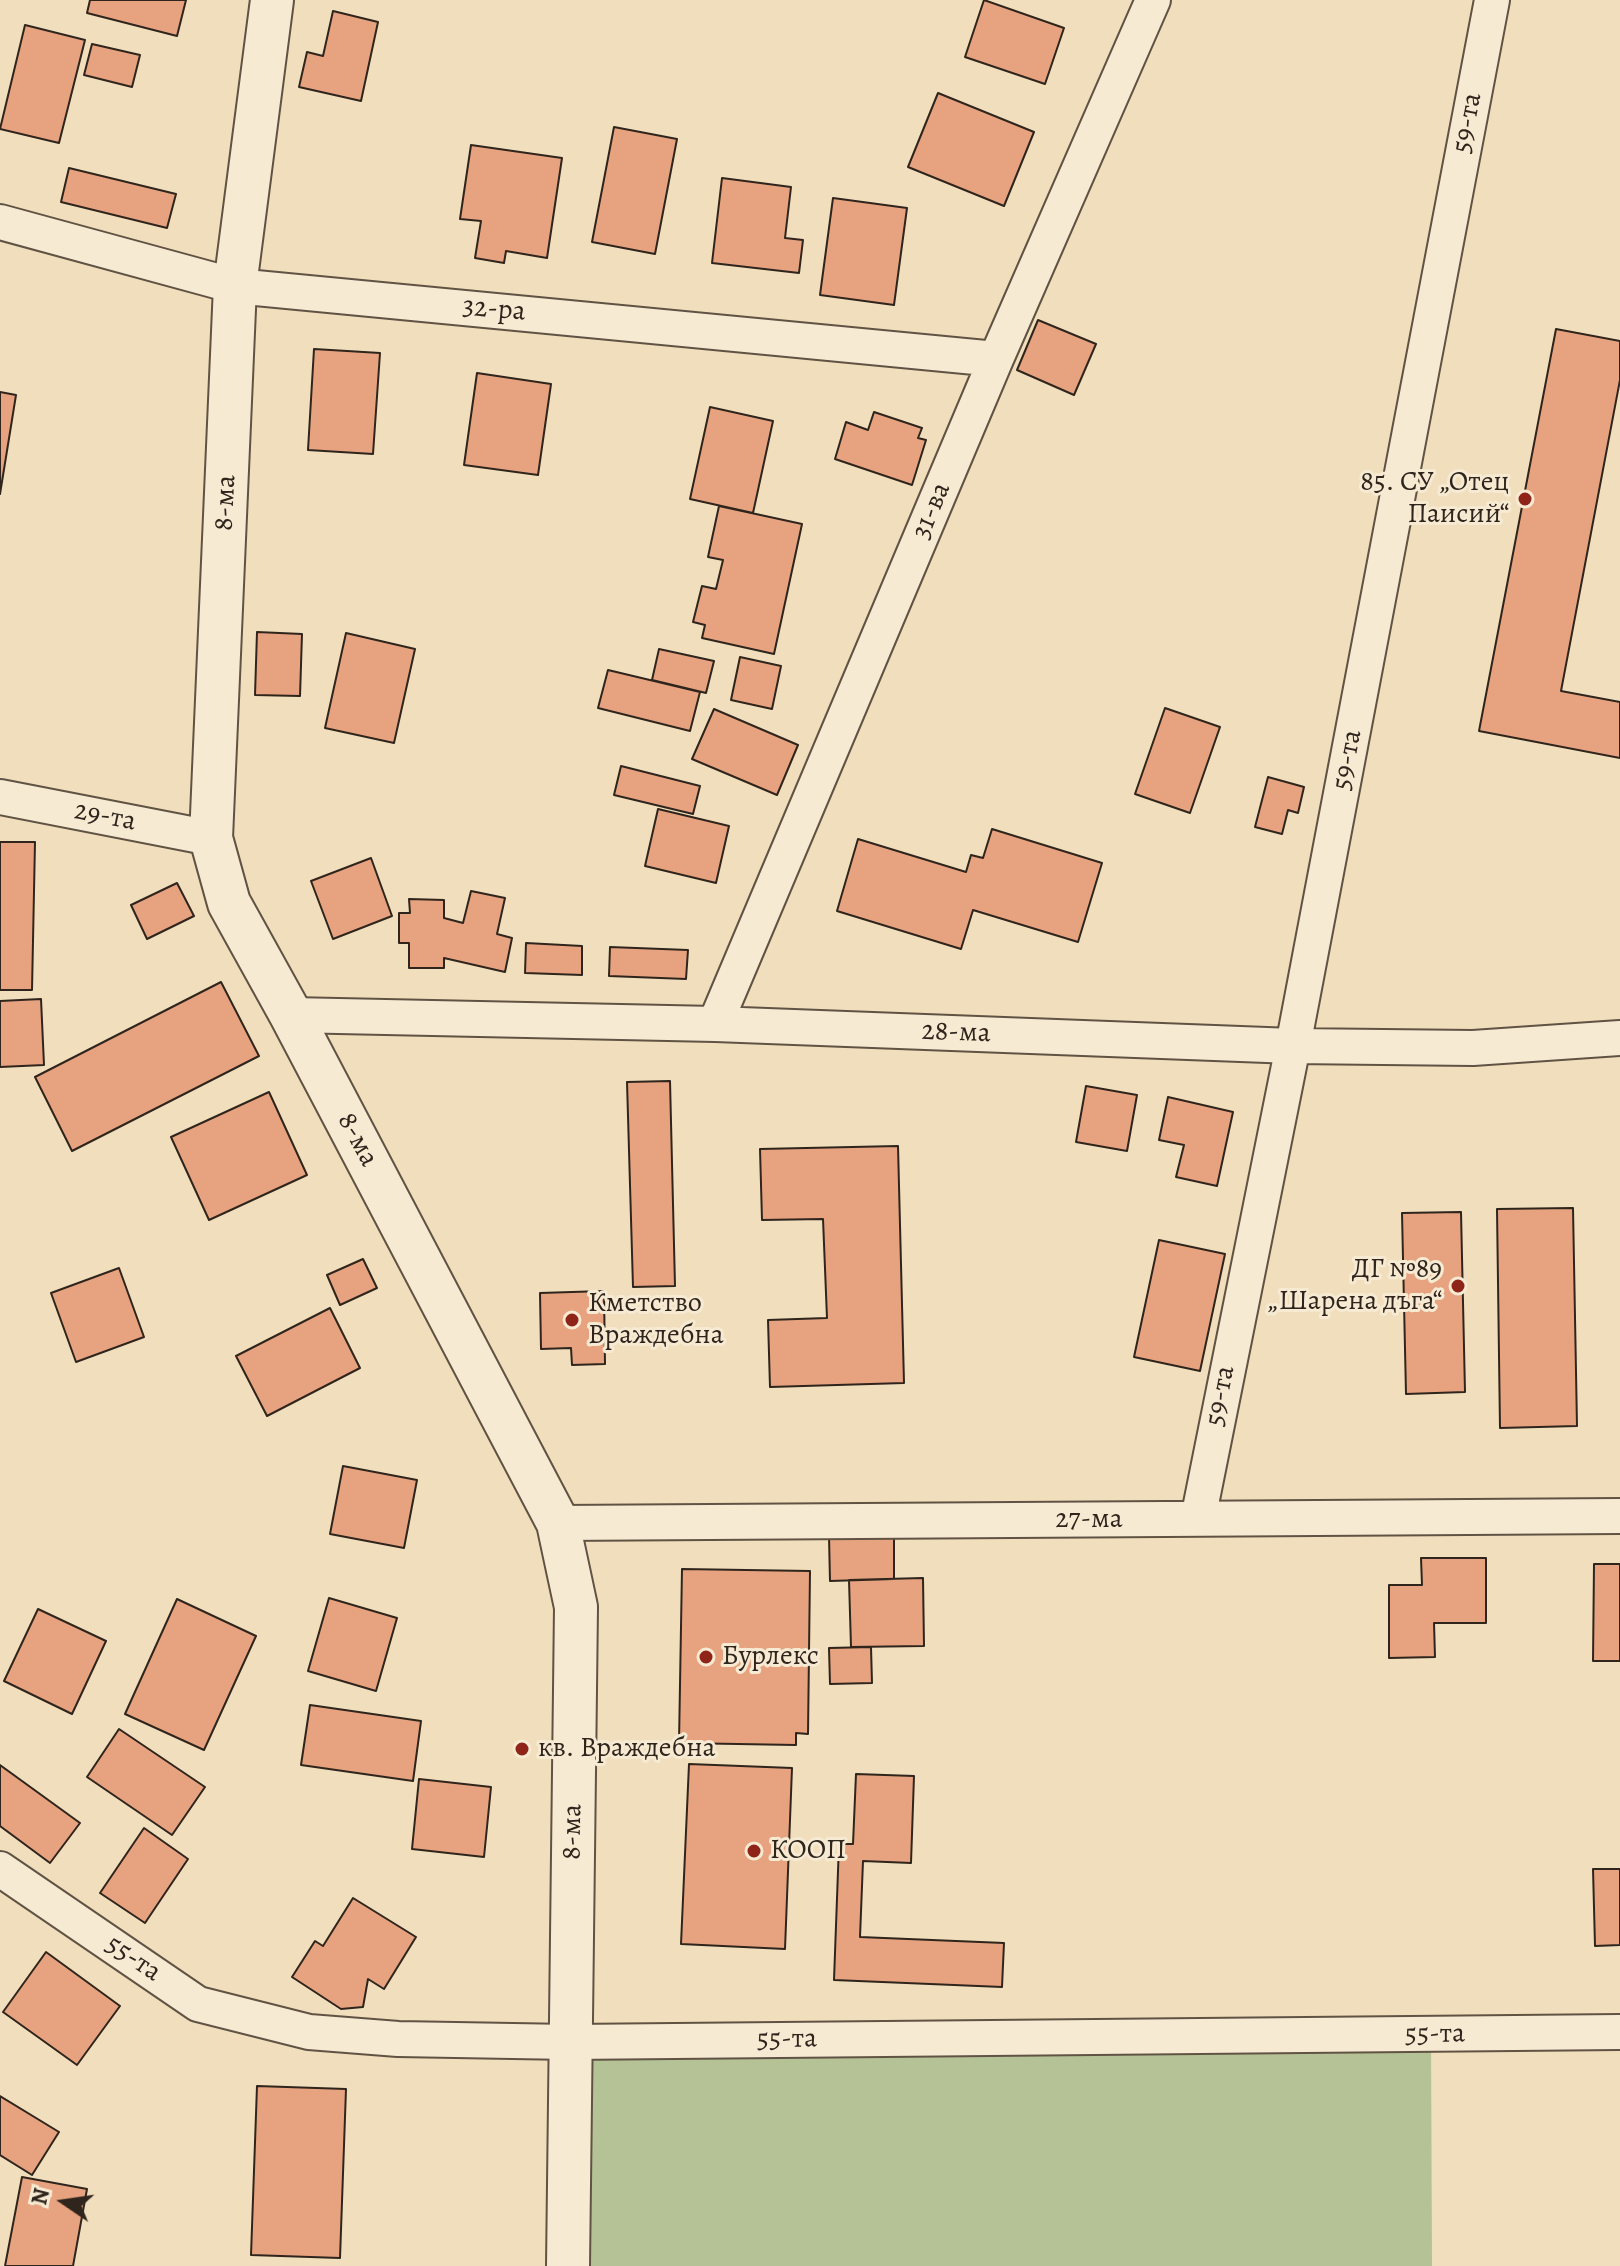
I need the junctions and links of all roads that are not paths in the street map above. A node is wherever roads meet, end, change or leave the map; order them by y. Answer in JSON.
{"nodes":[{"id":1,"x":272,"y":0,"type":"edge"},
{"id":2,"x":1153,"y":0,"type":"edge"},
{"id":3,"x":1492,"y":0,"type":"edge"},
{"id":4,"x":0,"y":222,"type":"edge"},
{"id":5,"x":235,"y":286,"type":"junction"},
{"id":6,"x":996,"y":359,"type":"junction"},
{"id":7,"x":0,"y":797,"type":"edge"},
{"id":8,"x":211,"y":838,"type":"junction"},
{"id":9,"x":291,"y":1015,"type":"junction"},
{"id":10,"x":715,"y":1024,"type":"junction"},
{"id":11,"x":1620,"y":1038,"type":"edge"},
{"id":12,"x":1293,"y":1046,"type":"junction"},
{"id":13,"x":1620,"y":1516,"type":"edge"},
{"id":14,"x":1198,"y":1519,"type":"junction"},
{"id":15,"x":558,"y":1523,"type":"junction"},
{"id":16,"x":0,"y":1869,"type":"edge"},
{"id":17,"x":1620,"y":2032,"type":"edge"},
{"id":18,"x":570,"y":2042,"type":"junction"},
{"id":19,"x":568,"y":2266,"type":"edge"}],
"edges":[{"from":1,"to":5,"type":"street","name":"8-ма"},
{"from":2,"to":6,"type":"street","name":"31-ва"},
{"from":3,"to":12,"type":"street","name":"59-та"},
{"from":4,"to":5,"type":"street","name":"32-ра"},
{"from":5,"to":6,"type":"street","name":"32-ра"},
{"from":5,"to":8,"type":"street","name":"8-ма"},
{"from":6,"to":10,"type":"street","name":"31-ва"},
{"from":7,"to":8,"type":"street","name":"29-та"},
{"from":8,"to":9,"type":"street","name":"8-ма"},
{"from":9,"to":10,"type":"street","name":"28-ма"},
{"from":9,"to":15,"type":"street","name":"8-ма"},
{"from":10,"to":12,"type":"street","name":"28-ма"},
{"from":11,"to":12,"type":"street","name":"28-ма"},
{"from":12,"to":14,"type":"street","name":"59-та"},
{"from":13,"to":14,"type":"street","name":"27-ма"},
{"from":14,"to":15,"type":"street","name":"27-ма"},
{"from":15,"to":18,"type":"street","name":"8-ма"},
{"from":16,"to":18,"type":"street","name":"55-та"},
{"from":17,"to":18,"type":"street","name":"55-та"},
{"from":18,"to":19,"type":"street","name":"8-ма"}]}
